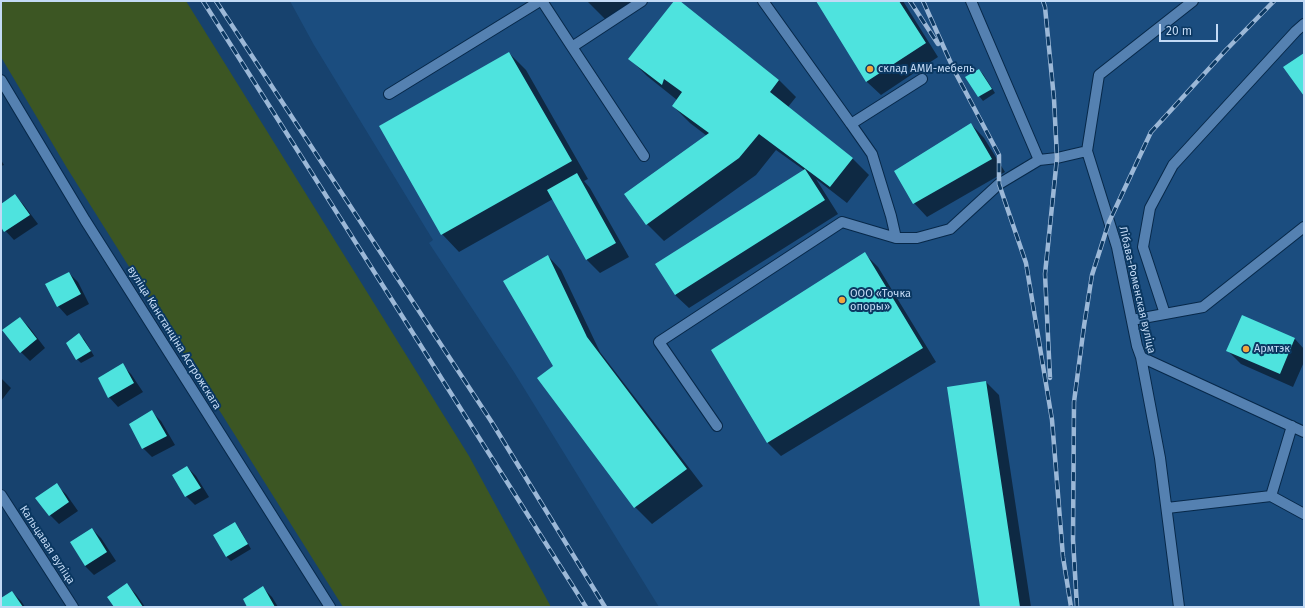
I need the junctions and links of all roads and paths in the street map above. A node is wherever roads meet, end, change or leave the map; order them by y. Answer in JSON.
{"nodes":[{"id":1,"x":541,"y":1,"type":"edge"},
{"id":2,"x":642,"y":1,"type":"edge"},
{"id":3,"x":763,"y":1,"type":"edge"},
{"id":4,"x":971,"y":1,"type":"edge"},
{"id":5,"x":1193,"y":1,"type":"edge"},
{"id":6,"x":1304,"y":24,"type":"edge"},
{"id":7,"x":572,"y":47,"type":"junction"},
{"id":8,"x":922,"y":79,"type":"dead end"},
{"id":9,"x":1,"y":80,"type":"edge"},
{"id":10,"x":389,"y":94,"type":"dead end"},
{"id":11,"x":851,"y":124,"type":"junction"},
{"id":12,"x":1087,"y":151,"type":"junction"},
{"id":13,"x":644,"y":156,"type":"dead end"},
{"id":14,"x":1039,"y":160,"type":"junction"},
{"id":15,"x":1304,"y":227,"type":"edge"},
{"id":16,"x":896,"y":238,"type":"junction"},
{"id":17,"x":1165,"y":314,"type":"junction"},
{"id":18,"x":1132,"y":320,"type":"junction"},
{"id":19,"x":1141,"y":357,"type":"junction"},
{"id":20,"x":716,"y":426,"type":"dead end"},
{"id":21,"x":1292,"y":426,"type":"junction"},
{"id":22,"x":1304,"y":432,"type":"edge"},
{"id":23,"x":1,"y":495,"type":"edge"},
{"id":24,"x":1271,"y":496,"type":"junction"},
{"id":25,"x":1167,"y":508,"type":"junction"},
{"id":26,"x":1304,"y":514,"type":"edge"},
{"id":27,"x":73,"y":607,"type":"edge"},
{"id":28,"x":330,"y":607,"type":"edge"},
{"id":29,"x":1179,"y":607,"type":"edge"}],
"edges":[{"from":1,"to":7,"type":"street"},
{"from":1,"to":10,"type":"street"},
{"from":2,"to":7,"type":"street"},
{"from":3,"to":11,"type":"street"},
{"from":4,"to":14,"type":"street"},
{"from":5,"to":12,"type":"street","name":"Лібава-Роменская вуліца"},
{"from":6,"to":17,"type":"street"},
{"from":7,"to":13,"type":"street"},
{"from":8,"to":11,"type":"street"},
{"from":9,"to":28,"type":"street","name":"вуліца Канстанціна Астрожскага"},
{"from":11,"to":16,"type":"street"},
{"from":12,"to":14,"type":"street"},
{"from":12,"to":18,"type":"street","name":"Лібава-Роменская вуліца"},
{"from":14,"to":16,"type":"street"},
{"from":15,"to":17,"type":"street"},
{"from":16,"to":20,"type":"street"},
{"from":17,"to":18,"type":"street"},
{"from":18,"to":19,"type":"street","name":"Лібава-Роменская вуліца"},
{"from":19,"to":21,"type":"street"},
{"from":19,"to":25,"type":"street","name":"Лібава-Роменская вуліца"},
{"from":21,"to":22,"type":"street"},
{"from":21,"to":24,"type":"street"},
{"from":23,"to":27,"type":"street","name":"Кальцавая вуліца"},
{"from":24,"to":25,"type":"street"},
{"from":24,"to":26,"type":"street"},
{"from":25,"to":29,"type":"street","name":"Лібава-Роменская вуліца"}]}
